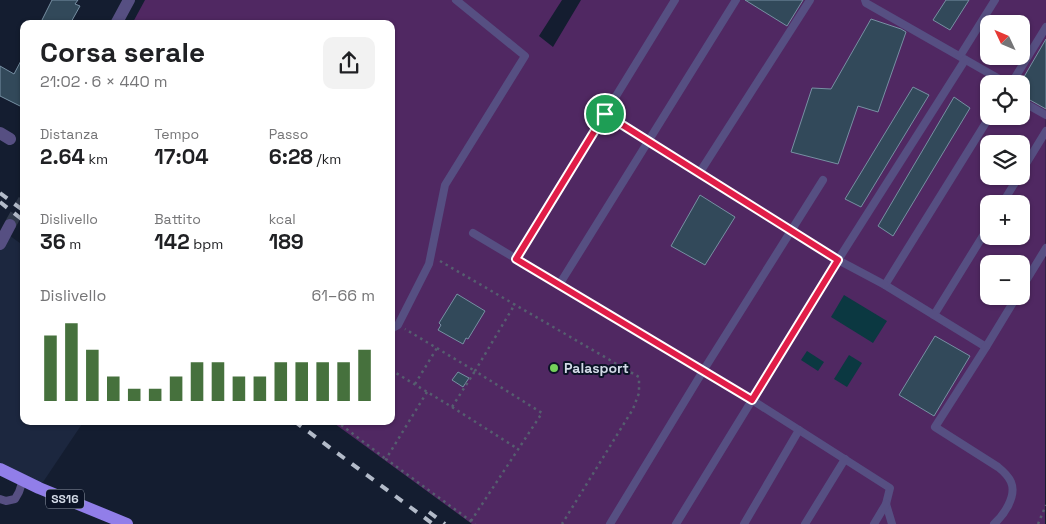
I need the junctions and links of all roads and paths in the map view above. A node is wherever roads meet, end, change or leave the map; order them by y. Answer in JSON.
{"nodes":[{"id":1,"x":128,"y":0,"type":"edge"},
{"id":2,"x":456,"y":0,"type":"edge"},
{"id":3,"x":675,"y":0,"type":"edge"},
{"id":4,"x":736,"y":0,"type":"edge"},
{"id":5,"x":810,"y":0,"type":"edge"},
{"id":6,"x":995,"y":0,"type":"edge"},
{"id":7,"x":865,"y":1,"type":"edge"},
{"id":8,"x":118,"y":20,"type":"edge"},
{"id":9,"x":1046,"y":27,"type":"edge"},
{"id":10,"x":962,"y":58,"type":"junction"},
{"id":11,"x":993,"y":75,"type":"edge"},
{"id":12,"x":1015,"y":75,"type":"edge"},
{"id":13,"x":1030,"y":106,"type":"edge"},
{"id":14,"x":605,"y":114,"type":"junction"},
{"id":15,"x":1046,"y":115,"type":"edge"},
{"id":16,"x":984,"y":125,"type":"edge"},
{"id":17,"x":1046,"y":131,"type":"edge"},
{"id":18,"x":649,"y":140,"type":"junction"},
{"id":19,"x":1030,"y":157,"type":"edge"},
{"id":20,"x":700,"y":172,"type":"junction"},
{"id":21,"x":823,"y":180,"type":"dead end"},
{"id":22,"x":10,"y":225,"type":"tunnel mouth"},
{"id":23,"x":791,"y":230,"type":"junction"},
{"id":24,"x":473,"y":233,"type":"dead end"},
{"id":25,"x":980,"y":241,"type":"edge"},
{"id":26,"x":0,"y":244,"type":"edge"},
{"id":27,"x":1046,"y":248,"type":"edge"},
{"id":28,"x":430,"y":255,"type":"junction"},
{"id":29,"x":516,"y":259,"type":"junction"},
{"id":30,"x":838,"y":260,"type":"junction"},
{"id":31,"x":1030,"y":274,"type":"edge"},
{"id":32,"x":559,"y":285,"type":"junction"},
{"id":33,"x":885,"y":285,"type":"junction"},
{"id":34,"x":515,"y":304,"type":"junction"},
{"id":35,"x":1012,"y":305,"type":"edge"},
{"id":36,"x":934,"y":315,"type":"junction"},
{"id":37,"x":395,"y":325,"type":"edge"},
{"id":38,"x":395,"y":327,"type":"edge"},
{"id":39,"x":986,"y":347,"type":"junction"},
{"id":40,"x":437,"y":348,"type":"junction"},
{"id":41,"x":475,"y":371,"type":"junction"},
{"id":42,"x":703,"y":371,"type":"junction"},
{"id":43,"x":395,"y":372,"type":"edge"},
{"id":44,"x":415,"y":384,"type":"junction"},
{"id":45,"x":427,"y":392,"type":"junction"},
{"id":46,"x":752,"y":400,"type":"junction"},
{"id":47,"x":452,"y":407,"type":"junction"},
{"id":48,"x":341,"y":425,"type":"edge"},
{"id":49,"x":799,"y":430,"type":"junction"},
{"id":50,"x":518,"y":449,"type":"junction"},
{"id":51,"x":386,"y":459,"type":"junction"},
{"id":52,"x":845,"y":459,"type":"junction"},
{"id":53,"x":1,"y":469,"type":"edge"},
{"id":54,"x":23,"y":480,"type":"junction"},
{"id":55,"x":0,"y":499,"type":"edge"},
{"id":56,"x":886,"y":504,"type":"junction"},
{"id":57,"x":1046,"y":505,"type":"edge"},
{"id":58,"x":471,"y":521,"type":"junction"},
{"id":59,"x":127,"y":524,"type":"edge"},
{"id":60,"x":475,"y":524,"type":"edge"},
{"id":61,"x":562,"y":524,"type":"edge"},
{"id":62,"x":610,"y":524,"type":"edge"},
{"id":63,"x":676,"y":524,"type":"edge"},
{"id":64,"x":744,"y":524,"type":"edge"},
{"id":65,"x":805,"y":524,"type":"edge"},
{"id":66,"x":874,"y":524,"type":"edge"},
{"id":67,"x":892,"y":524,"type":"edge"},
{"id":68,"x":994,"y":524,"type":"edge"},
{"id":69,"x":1038,"y":524,"type":"edge"}],
"edges":[{"from":1,"to":8,"type":"street"},
{"from":2,"to":28,"type":"lane"},
{"from":3,"to":14,"type":"lane"},
{"from":4,"to":18,"type":"lane"},
{"from":5,"to":20,"type":"lane"},
{"from":6,"to":10,"type":"lane"},
{"from":7,"to":10,"type":"lane"},
{"from":9,"to":12,"type":"lane"},
{"from":10,"to":11,"type":"lane"},
{"from":10,"to":30,"type":"lane"},
{"from":13,"to":15,"type":"lane"},
{"from":14,"to":18,"type":"lane"},
{"from":14,"to":29,"type":"lane"},
{"from":16,"to":33,"type":"lane"},
{"from":17,"to":19,"type":"lane"},
{"from":18,"to":20,"type":"lane"},
{"from":18,"to":32,"type":"lane"},
{"from":20,"to":23,"type":"lane"},
{"from":21,"to":23,"type":"lane"},
{"from":22,"to":26,"type":"street"},
{"from":23,"to":30,"type":"lane"},
{"from":23,"to":42,"type":"lane"},
{"from":24,"to":29,"type":"lane"},
{"from":25,"to":36,"type":"lane"},
{"from":27,"to":31,"type":"lane"},
{"from":28,"to":34,"type":"path"},
{"from":28,"to":37,"type":"lane"},
{"from":29,"to":32,"type":"lane"},
{"from":30,"to":33,"type":"lane"},
{"from":30,"to":46,"type":"lane"},
{"from":32,"to":42,"type":"lane"},
{"from":33,"to":36,"type":"lane"},
{"from":34,"to":41,"type":"path"},
{"from":34,"to":61,"type":"path"},
{"from":35,"to":39,"type":"lane"},
{"from":36,"to":39,"type":"lane"},
{"from":38,"to":40,"type":"path"},
{"from":39,"to":68,"type":"lane"},
{"from":40,"to":41,"type":"path"},
{"from":40,"to":44,"type":"path"},
{"from":41,"to":47,"type":"path"},
{"from":41,"to":50,"type":"path"},
{"from":42,"to":46,"type":"lane"},
{"from":42,"to":62,"type":"lane"},
{"from":43,"to":44,"type":"path"},
{"from":44,"to":45,"type":"path"},
{"from":45,"to":47,"type":"path"},
{"from":45,"to":51,"type":"path"},
{"from":46,"to":49,"type":"lane"},
{"from":46,"to":63,"type":"lane"},
{"from":47,"to":50,"type":"path"},
{"from":48,"to":51,"type":"path"},
{"from":49,"to":52,"type":"lane"},
{"from":49,"to":64,"type":"lane"},
{"from":50,"to":58,"type":"path"},
{"from":51,"to":58,"type":"path"},
{"from":52,"to":56,"type":"lane"},
{"from":52,"to":65,"type":"lane"},
{"from":53,"to":54,"type":"main road","number":"SS16"},
{"from":54,"to":55,"type":"lane"},
{"from":54,"to":59,"type":"main road","number":"SS16"},
{"from":56,"to":66,"type":"lane"},
{"from":56,"to":67,"type":"lane"},
{"from":57,"to":69,"type":"path"},
{"from":58,"to":60,"type":"path"}]}
